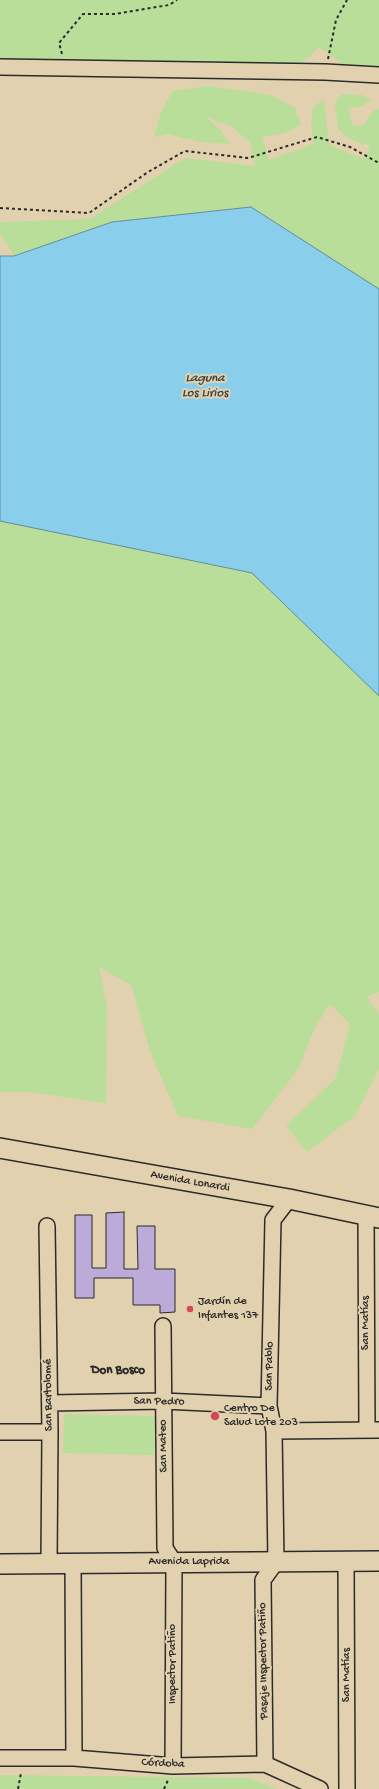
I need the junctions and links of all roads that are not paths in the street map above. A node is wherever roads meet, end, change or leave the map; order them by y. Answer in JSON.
{"nodes":[{"id":1,"x":0,"y":66,"type":"edge"},
{"id":2,"x":379,"y":74,"type":"edge"},
{"id":3,"x":0,"y":1148,"type":"edge"},
{"id":4,"x":288,"y":1199,"type":"junction"},
{"id":5,"x":373,"y":1216,"type":"edge"},
{"id":6,"x":47,"y":1226,"type":"dead end"},
{"id":7,"x":372,"y":1321,"type":"edge"},
{"id":8,"x":163,"y":1326,"type":"dead end"},
{"id":9,"x":164,"y":1402,"type":"junction"},
{"id":10,"x":50,"y":1403,"type":"junction"},
{"id":11,"x":269,"y":1406,"type":"junction"},
{"id":12,"x":373,"y":1430,"type":"edge"},
{"id":13,"x":274,"y":1431,"type":"junction"},
{"id":14,"x":0,"y":1432,"type":"edge"},
{"id":15,"x":50,"y":1432,"type":"junction"},
{"id":16,"x":346,"y":1561,"type":"junction"},
{"id":17,"x":379,"y":1561,"type":"edge"},
{"id":18,"x":174,"y":1562,"type":"junction"},
{"id":19,"x":276,"y":1562,"type":"junction"},
{"id":20,"x":49,"y":1563,"type":"junction"},
{"id":21,"x":73,"y":1563,"type":"junction"},
{"id":22,"x":0,"y":1564,"type":"edge"},
{"id":23,"x":0,"y":1758,"type":"edge"},
{"id":24,"x":74,"y":1758,"type":"junction"},
{"id":25,"x":265,"y":1764,"type":"junction"},
{"id":26,"x":171,"y":1770,"type":"junction"},
{"id":27,"x":320,"y":1789,"type":"edge"},
{"id":28,"x":348,"y":1789,"type":"edge"}],
"edges":[{"from":1,"to":2,"type":"street"},
{"from":3,"to":4,"type":"street","name":"Avenida Lonardi"},
{"from":4,"to":5,"type":"street","name":"Avenida Lonardi"},
{"from":4,"to":11,"type":"street","name":"San Pablo"},
{"from":5,"to":7,"type":"street","name":"San Matías"},
{"from":6,"to":10,"type":"street","name":"San Bartolomé"},
{"from":7,"to":12,"type":"street","name":"San Matías"},
{"from":8,"to":9,"type":"street","name":"San Mateo"},
{"from":9,"to":10,"type":"street","name":"San Pedro"},
{"from":9,"to":11,"type":"street","name":"San Pedro"},
{"from":9,"to":18,"type":"street","name":"San Mateo"},
{"from":10,"to":15,"type":"street","name":"San Bartolomé"},
{"from":11,"to":13,"type":"street","name":"San Pablo"},
{"from":12,"to":13,"type":"street"},
{"from":13,"to":19,"type":"street","name":"San Pablo"},
{"from":14,"to":15,"type":"street"},
{"from":15,"to":20,"type":"street","name":"San Bartolomé"},
{"from":16,"to":17,"type":"street","name":"Avenida Laprida"},
{"from":16,"to":19,"type":"street","name":"Avenida Laprida"},
{"from":16,"to":28,"type":"street","name":"San Matías"},
{"from":18,"to":19,"type":"street","name":"Avenida Laprida"},
{"from":18,"to":21,"type":"street","name":"Avenida Laprida"},
{"from":18,"to":26,"type":"street","name":"Inspector Patiño"},
{"from":19,"to":25,"type":"street","name":"Pasaje Inspector Patiño"},
{"from":20,"to":21,"type":"street","name":"Avenida Laprida"},
{"from":20,"to":22,"type":"street","name":"Avenida Laprida"},
{"from":21,"to":24,"type":"street"},
{"from":23,"to":24,"type":"street","name":"Córdoba"},
{"from":24,"to":26,"type":"street","name":"Córdoba"},
{"from":25,"to":26,"type":"street","name":"Córdoba"},
{"from":25,"to":27,"type":"street","name":"Córdoba"}]}
